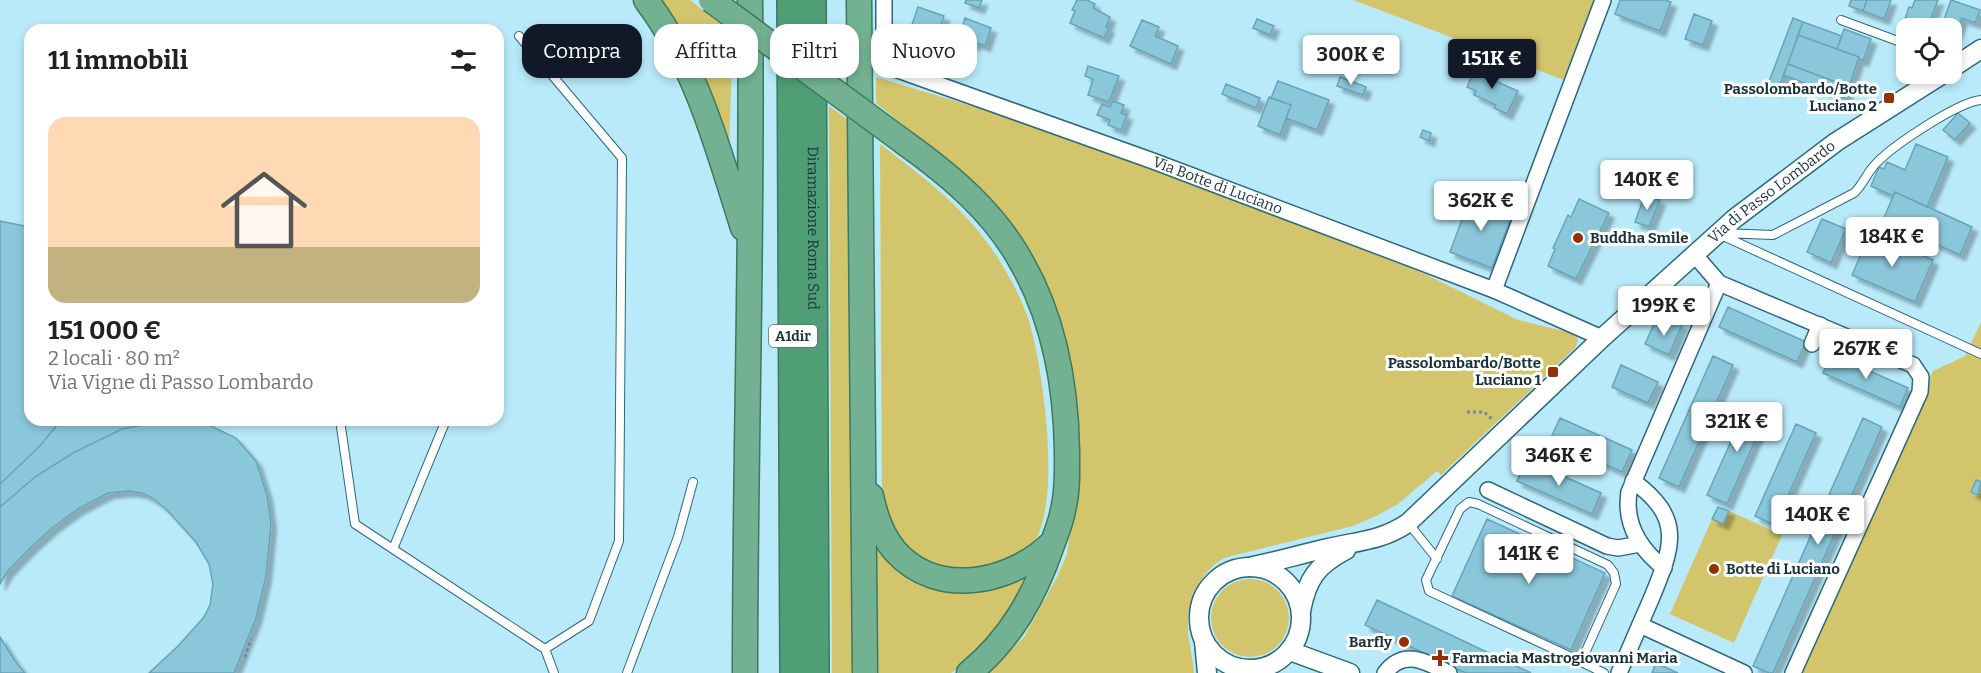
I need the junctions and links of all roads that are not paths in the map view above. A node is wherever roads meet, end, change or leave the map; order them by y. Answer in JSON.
{"nodes":[{"id":1,"x":646,"y":0,"type":"edge"},
{"id":2,"x":711,"y":0,"type":"edge"},
{"id":3,"x":750,"y":0,"type":"edge"},
{"id":4,"x":791,"y":0,"type":"edge"},
{"id":5,"x":812,"y":0,"type":"edge"},
{"id":6,"x":859,"y":0,"type":"edge"},
{"id":7,"x":884,"y":0,"type":"edge"},
{"id":8,"x":1603,"y":0,"type":"edge"},
{"id":9,"x":1841,"y":20,"type":"dead end"},
{"id":10,"x":519,"y":36,"type":"dead end"},
{"id":11,"x":1896,"y":40,"type":"edge"},
{"id":12,"x":1927,"y":84,"type":"edge"},
{"id":13,"x":1981,"y":100,"type":"edge"},
{"id":14,"x":1717,"y":233,"type":"junction"},
{"id":15,"x":749,"y":248,"type":"junction"},
{"id":16,"x":1694,"y":254,"type":"junction"},
{"id":17,"x":1719,"y":283,"type":"junction"},
{"id":18,"x":1494,"y":290,"type":"junction"},
{"id":19,"x":1820,"y":325,"type":"junction"},
{"id":20,"x":1602,"y":338,"type":"junction"},
{"id":21,"x":1812,"y":344,"type":"dead end"},
{"id":22,"x":1981,"y":354,"type":"edge"},
{"id":23,"x":341,"y":426,"type":"edge"},
{"id":24,"x":444,"y":426,"type":"edge"},
{"id":25,"x":863,"y":449,"type":"junction"},
{"id":26,"x":1633,"y":481,"type":"junction"},
{"id":27,"x":693,"y":482,"type":"dead end"},
{"id":28,"x":1488,"y":490,"type":"dead end"},
{"id":29,"x":1408,"y":523,"type":"junction"},
{"id":30,"x":1373,"y":540,"type":"junction"},
{"id":31,"x":1053,"y":541,"type":"junction"},
{"id":32,"x":1640,"y":544,"type":"junction"},
{"id":33,"x":393,"y":549,"type":"junction"},
{"id":34,"x":1437,"y":559,"type":"junction"},
{"id":35,"x":1249,"y":567,"type":"junction"},
{"id":36,"x":1664,"y":568,"type":"junction"},
{"id":37,"x":1301,"y":612,"type":"junction"},
{"id":38,"x":1640,"y":625,"type":"junction"},
{"id":39,"x":1202,"y":634,"type":"junction"},
{"id":40,"x":545,"y":649,"type":"junction"},
{"id":41,"x":1290,"y":651,"type":"junction"},
{"id":42,"x":1573,"y":658,"type":"junction"},
{"id":43,"x":1258,"y":670,"type":"edge"},
{"id":44,"x":554,"y":673,"type":"edge"},
{"id":45,"x":627,"y":673,"type":"edge"},
{"id":46,"x":745,"y":673,"type":"edge"},
{"id":47,"x":794,"y":673,"type":"edge"},
{"id":48,"x":815,"y":673,"type":"edge"},
{"id":49,"x":865,"y":673,"type":"edge"},
{"id":50,"x":969,"y":673,"type":"edge"},
{"id":51,"x":1207,"y":673,"type":"edge"},
{"id":52,"x":1350,"y":673,"type":"edge"},
{"id":53,"x":1385,"y":673,"type":"edge"},
{"id":54,"x":1449,"y":673,"type":"edge"},
{"id":55,"x":1604,"y":673,"type":"edge"},
{"id":56,"x":1619,"y":673,"type":"edge"},
{"id":57,"x":1744,"y":673,"type":"edge"},
{"id":58,"x":1792,"y":673,"type":"edge"}],
"edges":[{"from":1,"to":15,"type":"highway"},
{"from":2,"to":31,"type":"highway","bridge":true},
{"from":3,"to":15,"type":"highway"},
{"from":4,"to":47,"type":"highway","name":"Diramazione Roma Sud","number":"A1dir"},
{"from":5,"to":48,"type":"highway","name":"Diramazione Roma Sud","number":"A1dir"},
{"from":6,"to":25,"type":"highway"},
{"from":7,"to":18,"type":"street","name":"Via Botte di Luciano"},
{"from":8,"to":18,"type":"street"},
{"from":9,"to":11,"type":"lane"},
{"from":10,"to":40,"type":"lane"},
{"from":12,"to":14,"type":"street","name":"Via di Passo Lombardo"},
{"from":13,"to":14,"type":"lane"},
{"from":14,"to":16,"type":"street","name":"Via di Passo Lombardo"},
{"from":14,"to":22,"type":"lane"},
{"from":15,"to":46,"type":"highway"},
{"from":16,"to":17,"type":"street"},
{"from":16,"to":20,"type":"street","name":"Via di Passo Lombardo"},
{"from":17,"to":19,"type":"street"},
{"from":17,"to":26,"type":"street"},
{"from":18,"to":20,"type":"street","name":"Via Botte di Luciano"},
{"from":19,"to":21,"type":"street"},
{"from":19,"to":58,"type":"street"},
{"from":20,"to":29,"type":"street","name":"Via di Passo Lombardo"},
{"from":23,"to":33,"type":"lane"},
{"from":24,"to":33,"type":"lane"},
{"from":25,"to":31,"type":"highway"},
{"from":25,"to":49,"type":"highway"},
{"from":26,"to":32,"type":"street"},
{"from":26,"to":36,"type":"street"},
{"from":27,"to":45,"type":"lane"},
{"from":28,"to":32,"type":"street"},
{"from":29,"to":30,"type":"street","name":"Via di Passo Lombardo"},
{"from":29,"to":34,"type":"lane"},
{"from":30,"to":35,"type":"street","name":"Via di Passo Lombardo"},
{"from":30,"to":37,"type":"street","name":"Via di Passo Lombardo"},
{"from":31,"to":50,"type":"highway"},
{"from":32,"to":36,"type":"street"},
{"from":33,"to":40,"type":"lane"},
{"from":34,"to":42,"type":"lane"},
{"from":34,"to":42,"type":"lane"},
{"from":35,"to":37,"type":"street"},
{"from":35,"to":39,"type":"street"},
{"from":36,"to":38,"type":"street"},
{"from":37,"to":41,"type":"street"},
{"from":38,"to":56,"type":"street"},
{"from":38,"to":57,"type":"street"},
{"from":39,"to":43,"type":"street"},
{"from":39,"to":51,"type":"street"},
{"from":40,"to":44,"type":"lane"},
{"from":41,"to":43,"type":"street"},
{"from":41,"to":52,"type":"street"},
{"from":42,"to":55,"type":"lane"},
{"from":53,"to":54,"type":"street"}]}
